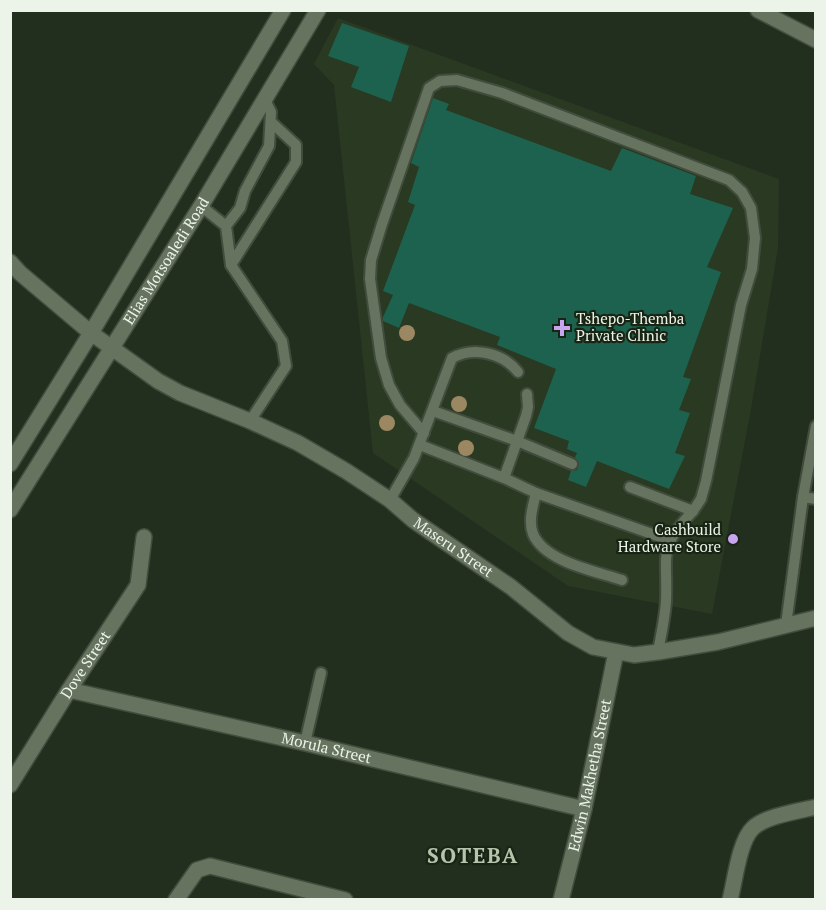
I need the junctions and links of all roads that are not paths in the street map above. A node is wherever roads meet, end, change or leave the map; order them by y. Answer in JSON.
{"nodes":[{"id":1,"x":283,"y":10,"type":"edge"},
{"id":2,"x":318,"y":10,"type":"edge"},
{"id":3,"x":758,"y":10,"type":"edge"},
{"id":4,"x":816,"y":40,"type":"edge"},
{"id":5,"x":265,"y":100,"type":"junction"},
{"id":6,"x":271,"y":122,"type":"junction"},
{"id":7,"x":201,"y":206,"type":"junction"},
{"id":8,"x":226,"y":226,"type":"junction"},
{"id":9,"x":10,"y":262,"type":"edge"},
{"id":10,"x":231,"y":265,"type":"junction"},
{"id":11,"x":91,"y":333,"type":"junction"},
{"id":12,"x":112,"y":347,"type":"junction"},
{"id":13,"x":518,"y":372,"type":"dead end"},
{"id":14,"x":527,"y":394,"type":"dead end"},
{"id":15,"x":433,"y":411,"type":"junction"},
{"id":16,"x":250,"y":421,"type":"junction"},
{"id":17,"x":816,"y":426,"type":"edge"},
{"id":18,"x":424,"y":433,"type":"junction"},
{"id":19,"x":517,"y":441,"type":"junction"},
{"id":20,"x":420,"y":445,"type":"junction"},
{"id":21,"x":10,"y":464,"type":"edge"},
{"id":22,"x":572,"y":464,"type":"dead end"},
{"id":23,"x":504,"y":478,"type":"junction"},
{"id":24,"x":630,"y":487,"type":"dead end"},
{"id":25,"x":536,"y":493,"type":"junction"},
{"id":26,"x":804,"y":496,"type":"junction"},
{"id":27,"x":816,"y":499,"type":"edge"},
{"id":28,"x":390,"y":500,"type":"junction"},
{"id":29,"x":10,"y":510,"type":"edge"},
{"id":30,"x":693,"y":512,"type":"junction"},
{"id":31,"x":144,"y":537,"type":"dead end"},
{"id":32,"x":669,"y":540,"type":"junction"},
{"id":33,"x":622,"y":580,"type":"dead end"},
{"id":34,"x":816,"y":618,"type":"edge"},
{"id":35,"x":786,"y":625,"type":"junction"},
{"id":36,"x":616,"y":652,"type":"junction"},
{"id":37,"x":658,"y":652,"type":"junction"},
{"id":38,"x":321,"y":673,"type":"dead end"},
{"id":39,"x":69,"y":690,"type":"junction"},
{"id":40,"x":305,"y":743,"type":"junction"},
{"id":41,"x":10,"y":785,"type":"edge"},
{"id":42,"x":816,"y":807,"type":"edge"},
{"id":43,"x":584,"y":809,"type":"junction"},
{"id":44,"x":176,"y":900,"type":"edge"},
{"id":45,"x":345,"y":900,"type":"edge"},
{"id":46,"x":561,"y":900,"type":"edge"},
{"id":47,"x":730,"y":900,"type":"edge"}],
"edges":[{"from":1,"to":11,"type":"street","name":"Elias Motsoaledi Road"},
{"from":2,"to":5,"type":"street","name":"Elias Motsoaledi Road"},
{"from":3,"to":4,"type":"street"},
{"from":5,"to":6,"type":"lane"},
{"from":5,"to":7,"type":"street","name":"Elias Motsoaledi Road"},
{"from":6,"to":8,"type":"lane"},
{"from":6,"to":10,"type":"lane"},
{"from":7,"to":8,"type":"lane"},
{"from":7,"to":12,"type":"street","name":"Elias Motsoaledi Road"},
{"from":8,"to":10,"type":"lane"},
{"from":9,"to":11,"type":"street","name":"Maseru Street"},
{"from":10,"to":16,"type":"lane"},
{"from":11,"to":12,"type":"street","name":"Maseru Street"},
{"from":11,"to":21,"type":"street","name":"Elias Motsoaledi Road"},
{"from":12,"to":16,"type":"street","name":"Maseru Street"},
{"from":12,"to":29,"type":"street","name":"Elias Motsoaledi Road"},
{"from":13,"to":15,"type":"lane"},
{"from":14,"to":19,"type":"lane"},
{"from":15,"to":18,"type":"lane"},
{"from":15,"to":19,"type":"lane"},
{"from":16,"to":28,"type":"street","name":"Maseru Street"},
{"from":17,"to":26,"type":"lane"},
{"from":18,"to":20,"type":"lane"},
{"from":18,"to":30,"type":"lane"},
{"from":19,"to":22,"type":"lane"},
{"from":19,"to":23,"type":"lane"},
{"from":20,"to":23,"type":"lane"},
{"from":20,"to":28,"type":"lane"},
{"from":23,"to":25,"type":"lane"},
{"from":24,"to":30,"type":"lane"},
{"from":25,"to":32,"type":"lane"},
{"from":25,"to":33,"type":"lane"},
{"from":26,"to":27,"type":"lane"},
{"from":26,"to":35,"type":"lane"},
{"from":28,"to":36,"type":"street","name":"Maseru Street"},
{"from":30,"to":32,"type":"lane"},
{"from":31,"to":39,"type":"street","name":"Dove Street"},
{"from":32,"to":37,"type":"lane"},
{"from":34,"to":35,"type":"street","name":"Maseru Street"},
{"from":35,"to":37,"type":"street","name":"Maseru Street"},
{"from":36,"to":37,"type":"street","name":"Maseru Street"},
{"from":36,"to":43,"type":"street","name":"Edwin Makhetha Street"},
{"from":38,"to":40,"type":"lane"},
{"from":39,"to":40,"type":"street","name":"Morula Street"},
{"from":39,"to":41,"type":"street","name":"Dove Street"},
{"from":40,"to":43,"type":"street","name":"Morula Street"},
{"from":42,"to":47,"type":"street"},
{"from":43,"to":46,"type":"street","name":"Edwin Makhetha Street"},
{"from":44,"to":45,"type":"street"}]}
